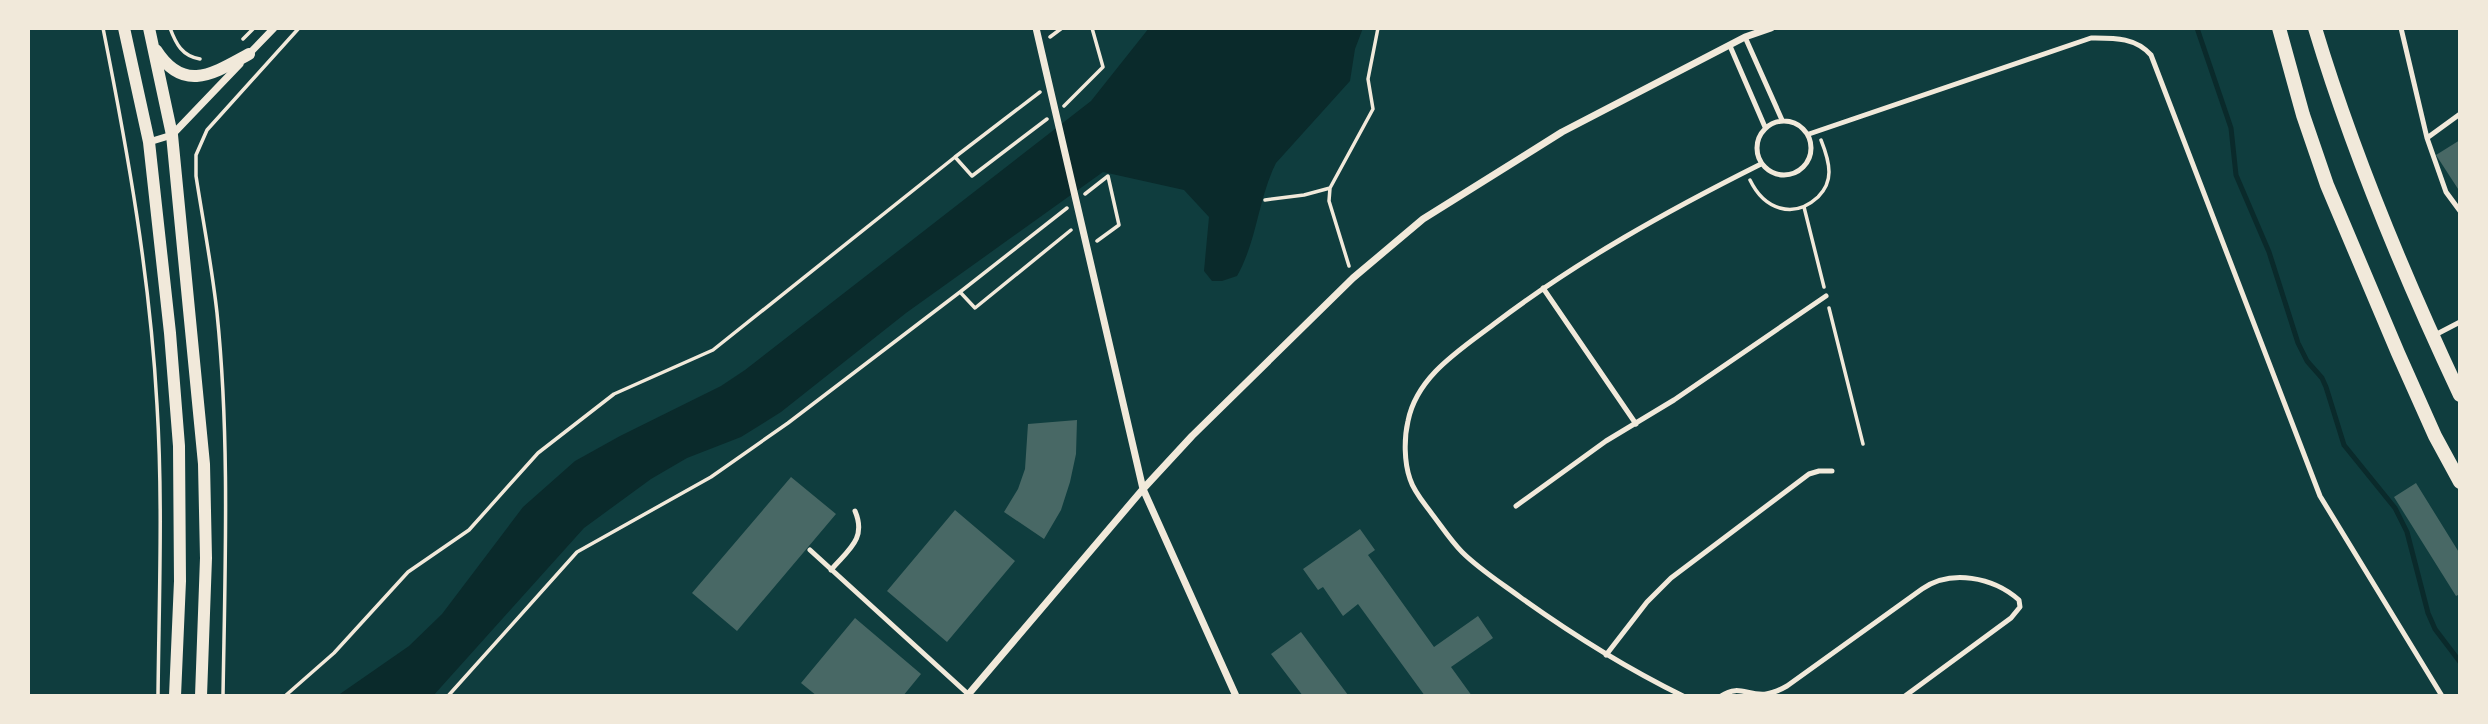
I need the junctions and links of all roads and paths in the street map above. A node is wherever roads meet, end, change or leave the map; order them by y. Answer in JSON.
{"nodes":[{"id":1,"x":103,"y":28,"type":"edge"},
{"id":2,"x":124,"y":28,"type":"edge"},
{"id":3,"x":149,"y":28,"type":"edge"},
{"id":4,"x":170,"y":28,"type":"edge"},
{"id":5,"x":254,"y":28,"type":"edge"},
{"id":6,"x":274,"y":28,"type":"edge"},
{"id":7,"x":299,"y":28,"type":"edge"},
{"id":8,"x":1037,"y":28,"type":"edge"},
{"id":9,"x":1092,"y":28,"type":"edge"},
{"id":10,"x":1378,"y":28,"type":"edge"},
{"id":11,"x":1771,"y":28,"type":"edge"},
{"id":12,"x":2279,"y":28,"type":"edge"},
{"id":13,"x":2315,"y":28,"type":"edge"},
{"id":14,"x":2401,"y":28,"type":"edge"},
{"id":15,"x":1745,"y":37,"type":"junction"},
{"id":16,"x":153,"y":45,"type":"junction"},
{"id":17,"x":236,"y":46,"type":"dead end"},
{"id":18,"x":1730,"y":46,"type":"junction"},
{"id":19,"x":249,"y":54,"type":"junction"},
{"id":20,"x":206,"y":59,"type":"dead end"},
{"id":21,"x":1050,"y":90,"type":"junction"},
{"id":22,"x":1060,"y":109,"type":"dead end"},
{"id":23,"x":2460,"y":114,"type":"edge"},
{"id":24,"x":1049,"y":117,"type":"dead end"},
{"id":25,"x":1782,"y":120,"type":"junction"},
{"id":26,"x":1766,"y":127,"type":"junction"},
{"id":27,"x":1818,"y":131,"type":"junction"},
{"id":28,"x":1809,"y":134,"type":"junction"},
{"id":29,"x":172,"y":135,"type":"junction"},
{"id":30,"x":2427,"y":138,"type":"junction"},
{"id":31,"x":149,"y":142,"type":"junction"},
{"id":32,"x":955,"y":157,"type":"junction"},
{"id":33,"x":1761,"y":164,"type":"junction"},
{"id":34,"x":1747,"y":172,"type":"junction"},
{"id":35,"x":1330,"y":188,"type":"junction"},
{"id":36,"x":1265,"y":200,"type":"dead end"},
{"id":37,"x":1804,"y":207,"type":"junction"},
{"id":38,"x":2460,"y":211,"type":"edge"},
{"id":39,"x":1080,"y":218,"type":"junction"},
{"id":40,"x":1087,"y":249,"type":"junction"},
{"id":41,"x":1353,"y":278,"type":"junction"},
{"id":42,"x":1543,"y":288,"type":"junction"},
{"id":43,"x":960,"y":292,"type":"junction"},
{"id":44,"x":1826,"y":296,"type":"junction"},
{"id":45,"x":2460,"y":322,"type":"edge"},
{"id":46,"x":2432,"y":336,"type":"junction"},
{"id":47,"x":2460,"y":395,"type":"edge"},
{"id":48,"x":1636,"y":424,"type":"junction"},
{"id":49,"x":1863,"y":444,"type":"dead end"},
{"id":50,"x":1832,"y":471,"type":"dead end"},
{"id":51,"x":2460,"y":482,"type":"edge"},
{"id":52,"x":1143,"y":489,"type":"junction"},
{"id":53,"x":1516,"y":506,"type":"dead end"},
{"id":54,"x":855,"y":511,"type":"dead end"},
{"id":55,"x":810,"y":550,"type":"dead end"},
{"id":56,"x":831,"y":570,"type":"junction"},
{"id":57,"x":1606,"y":655,"type":"junction"},
{"id":58,"x":967,"y":695,"type":"edge"},
{"id":59,"x":158,"y":696,"type":"edge"},
{"id":60,"x":175,"y":696,"type":"edge"},
{"id":61,"x":201,"y":696,"type":"edge"},
{"id":62,"x":223,"y":696,"type":"edge"},
{"id":63,"x":285,"y":696,"type":"edge"},
{"id":64,"x":448,"y":696,"type":"edge"},
{"id":65,"x":1236,"y":696,"type":"edge"},
{"id":66,"x":1683,"y":696,"type":"edge"},
{"id":67,"x":1721,"y":696,"type":"edge"},
{"id":68,"x":1905,"y":696,"type":"edge"},
{"id":69,"x":2442,"y":696,"type":"edge"}],
"edges":[{"from":1,"to":59,"type":"path"},
{"from":2,"to":31,"type":"street"},
{"from":3,"to":16,"type":"street"},
{"from":4,"to":20,"type":"path"},
{"from":5,"to":17,"type":"path"},
{"from":6,"to":19,"type":"street"},
{"from":7,"to":62,"type":"path"},
{"from":8,"to":21,"type":"street"},
{"from":9,"to":22,"type":"path"},
{"from":10,"to":35,"type":"path"},
{"from":11,"to":15,"type":"street"},
{"from":12,"to":51,"type":"main road"},
{"from":13,"to":46,"type":"main road"},
{"from":14,"to":30,"type":"lane"},
{"from":15,"to":18,"type":"street"},
{"from":15,"to":25,"type":"lane"},
{"from":16,"to":19,"type":"street"},
{"from":16,"to":29,"type":"street"},
{"from":18,"to":26,"type":"lane"},
{"from":18,"to":41,"type":"street"},
{"from":19,"to":29,"type":"street"},
{"from":21,"to":32,"type":"path"},
{"from":21,"to":39,"type":"street"},
{"from":23,"to":30,"type":"lane"},
{"from":24,"to":32,"type":"path"},
{"from":25,"to":26,"type":"lane"},
{"from":25,"to":28,"type":"lane"},
{"from":26,"to":33,"type":"lane"},
{"from":27,"to":28,"type":"lane"},
{"from":27,"to":37,"type":"path"},
{"from":27,"to":69,"type":"lane"},
{"from":28,"to":33,"type":"lane"},
{"from":29,"to":31,"type":"street"},
{"from":29,"to":61,"type":"street"},
{"from":30,"to":38,"type":"lane"},
{"from":31,"to":60,"type":"street"},
{"from":32,"to":63,"type":"path"},
{"from":33,"to":34,"type":"lane"},
{"from":34,"to":37,"type":"path"},
{"from":34,"to":42,"type":"lane"},
{"from":35,"to":36,"type":"path"},
{"from":35,"to":41,"type":"path"},
{"from":37,"to":44,"type":"path"},
{"from":39,"to":40,"type":"street"},
{"from":39,"to":43,"type":"path"},
{"from":40,"to":43,"type":"path"},
{"from":40,"to":52,"type":"street"},
{"from":41,"to":52,"type":"street"},
{"from":42,"to":48,"type":"lane"},
{"from":42,"to":57,"type":"lane"},
{"from":43,"to":64,"type":"path"},
{"from":44,"to":48,"type":"lane"},
{"from":44,"to":49,"type":"path"},
{"from":45,"to":46,"type":"lane"},
{"from":46,"to":47,"type":"main road"},
{"from":48,"to":53,"type":"lane"},
{"from":50,"to":57,"type":"lane"},
{"from":52,"to":58,"type":"street"},
{"from":52,"to":65,"type":"street"},
{"from":54,"to":56,"type":"lane"},
{"from":55,"to":56,"type":"lane"},
{"from":56,"to":58,"type":"lane"},
{"from":57,"to":66,"type":"lane"},
{"from":67,"to":68,"type":"lane"}]}
